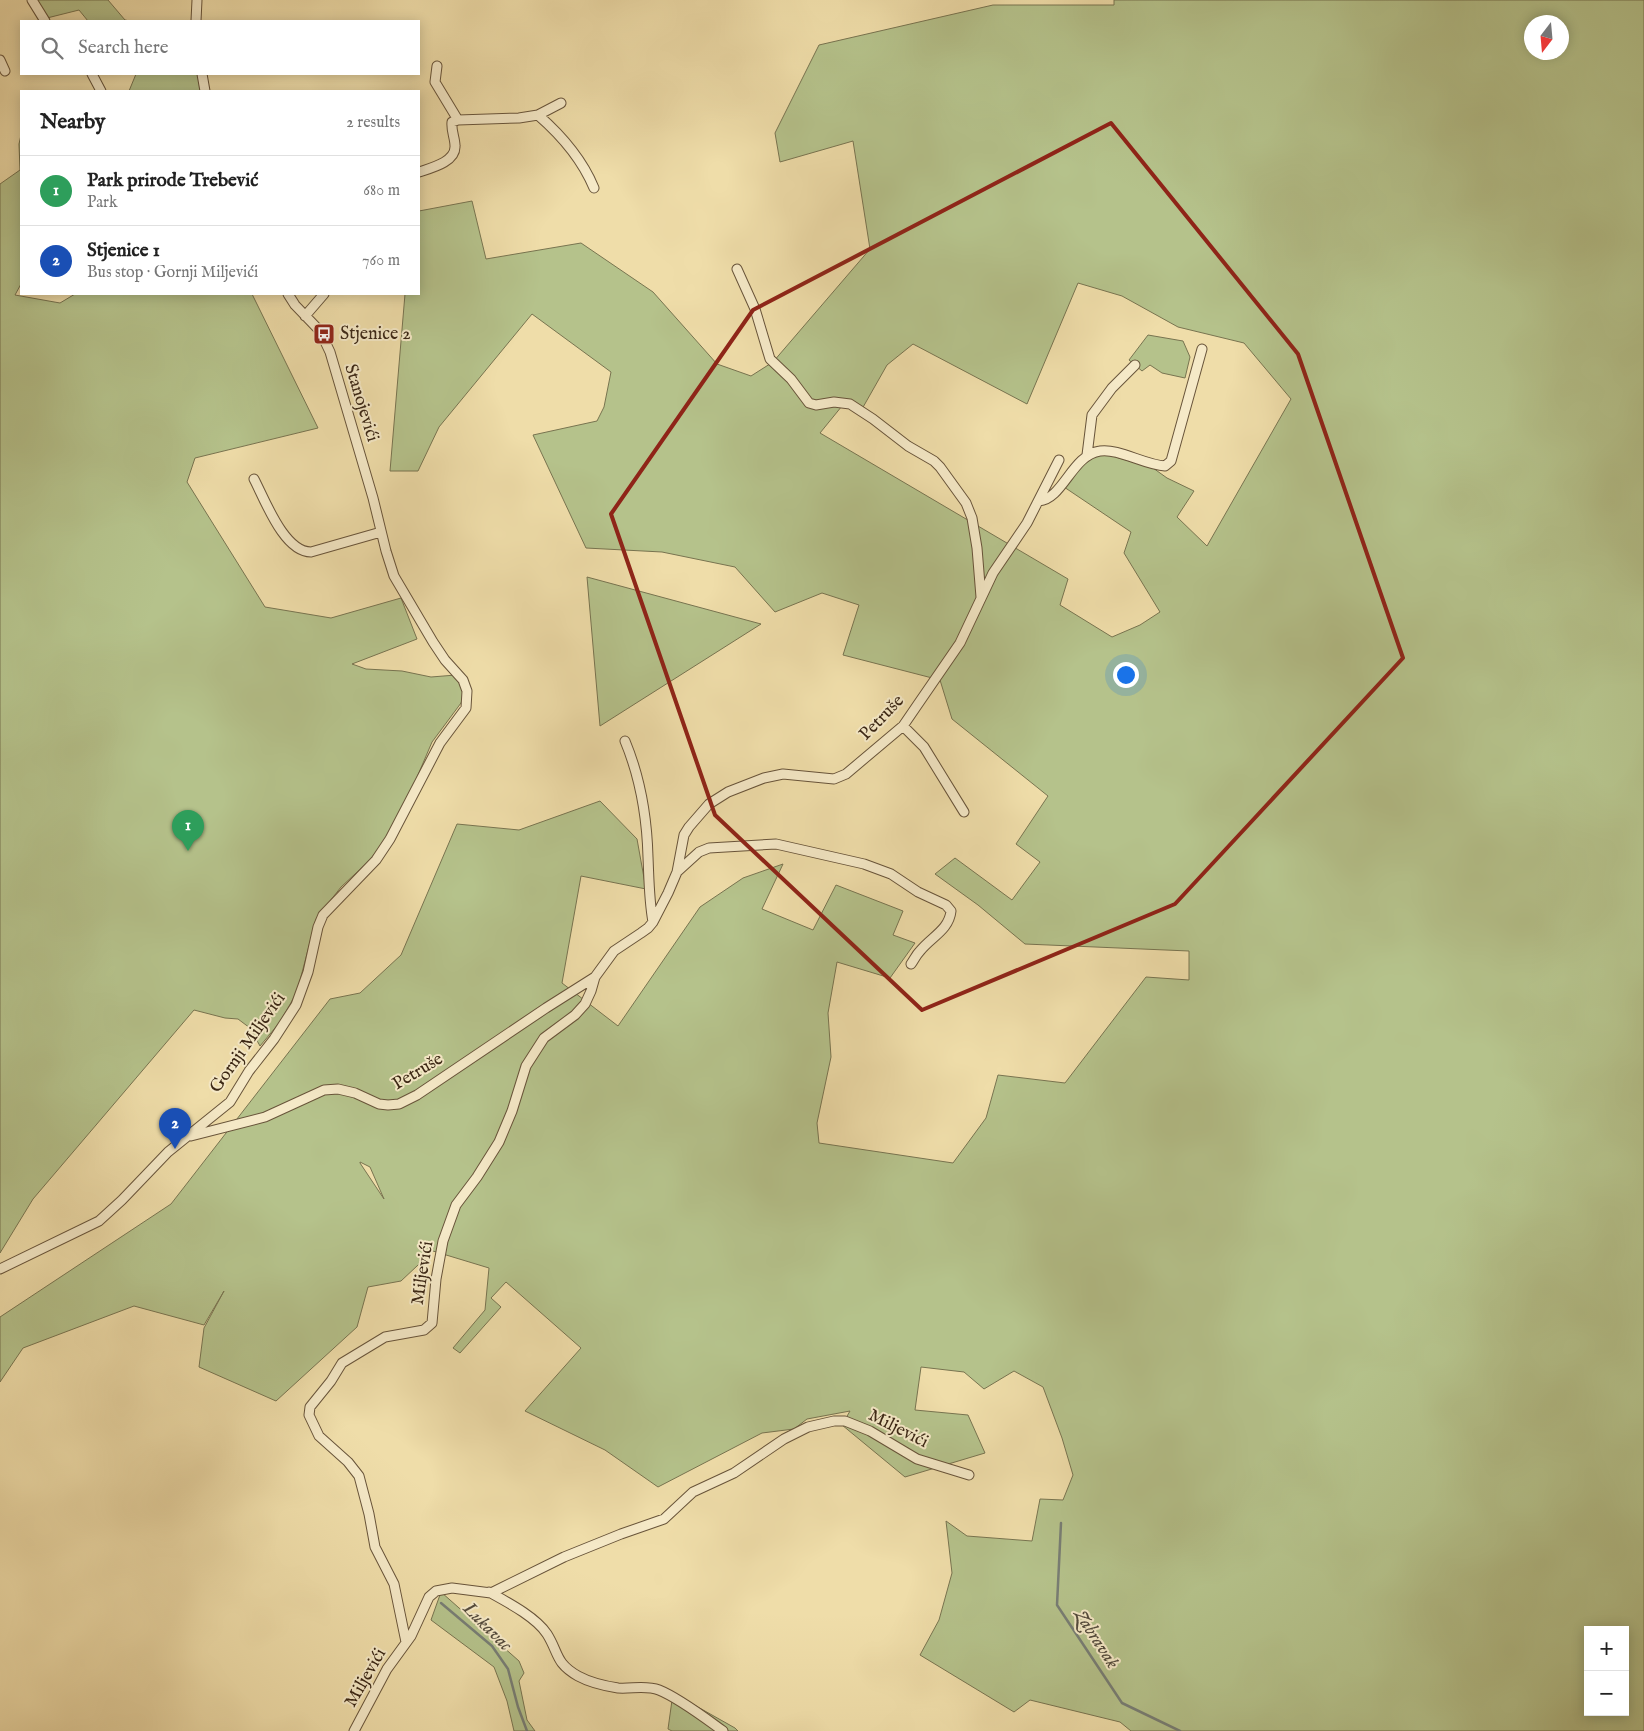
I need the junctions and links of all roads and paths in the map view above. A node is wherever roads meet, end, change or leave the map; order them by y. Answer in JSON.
{"nodes":[{"id":1,"x":32,"y":0,"type":"edge"},
{"id":2,"x":197,"y":0,"type":"edge"},
{"id":3,"x":44,"y":20,"type":"edge"},
{"id":4,"x":196,"y":20,"type":"edge"},
{"id":5,"x":0,"y":60,"type":"edge"},
{"id":6,"x":437,"y":66,"type":"dead end"},
{"id":7,"x":5,"y":71,"type":"dead end"},
{"id":8,"x":93,"y":75,"type":"edge"},
{"id":9,"x":202,"y":75,"type":"edge"},
{"id":10,"x":100,"y":90,"type":"edge"},
{"id":11,"x":205,"y":90,"type":"edge"},
{"id":12,"x":561,"y":103,"type":"dead end"},
{"id":13,"x":538,"y":114,"type":"junction"},
{"id":14,"x":458,"y":120,"type":"junction"},
{"id":15,"x":420,"y":172,"type":"edge"},
{"id":16,"x":594,"y":188,"type":"dead end"},
{"id":17,"x":737,"y":269,"type":"dead end"},
{"id":18,"x":289,"y":295,"type":"edge"},
{"id":19,"x":323,"y":295,"type":"edge"},
{"id":20,"x":305,"y":316,"type":"junction"},
{"id":21,"x":1202,"y":349,"type":"dead end"},
{"id":22,"x":1135,"y":365,"type":"dead end"},
{"id":23,"x":1087,"y":455,"type":"junction"},
{"id":24,"x":1059,"y":460,"type":"dead end"},
{"id":25,"x":254,"y":480,"type":"dead end"},
{"id":26,"x":1039,"y":501,"type":"junction"},
{"id":27,"x":381,"y":532,"type":"junction"},
{"id":28,"x":981,"y":598,"type":"junction"},
{"id":29,"x":466,"y":708,"type":"joint"},
{"id":30,"x":902,"y":726,"type":"junction"},
{"id":31,"x":625,"y":741,"type":"dead end"},
{"id":32,"x":964,"y":812,"type":"dead end"},
{"id":33,"x":676,"y":872,"type":"junction"},
{"id":34,"x":653,"y":922,"type":"junction"},
{"id":35,"x":911,"y":964,"type":"dead end"},
{"id":36,"x":595,"y":977,"type":"junction"},
{"id":37,"x":569,"y":993,"type":"junction"},
{"id":38,"x":585,"y":1004,"type":"junction"},
{"id":39,"x":186,"y":1137,"type":"junction"},
{"id":40,"x":0,"y":1269,"type":"edge"},
{"id":41,"x":969,"y":1475,"type":"dead end"},
{"id":42,"x":489,"y":1592,"type":"junction"},
{"id":43,"x":406,"y":1642,"type":"junction"},
{"id":44,"x":354,"y":1731,"type":"edge"},
{"id":45,"x":723,"y":1731,"type":"edge"}],
"edges":[{"from":1,"to":3,"type":"street"},
{"from":2,"to":4,"type":"street"},
{"from":5,"to":7,"type":"street"},
{"from":6,"to":14,"type":"street"},
{"from":8,"to":10,"type":"street"},
{"from":9,"to":11,"type":"street"},
{"from":12,"to":13,"type":"street"},
{"from":13,"to":14,"type":"street"},
{"from":13,"to":16,"type":"street"},
{"from":14,"to":15,"type":"street"},
{"from":17,"to":28,"type":"street"},
{"from":18,"to":20,"type":"street","name":"Stanojevići"},
{"from":19,"to":20,"type":"street"},
{"from":20,"to":27,"type":"street","name":"Stanojevići"},
{"from":21,"to":23,"type":"street"},
{"from":22,"to":23,"type":"street"},
{"from":23,"to":26,"type":"street"},
{"from":24,"to":26,"type":"street","name":"Petruše"},
{"from":25,"to":27,"type":"street"},
{"from":26,"to":28,"type":"street","name":"Petruše"},
{"from":27,"to":29,"type":"street","name":"Stanojevići"},
{"from":28,"to":30,"type":"street","name":"Petruše"},
{"from":29,"to":39,"type":"street","name":"Gornji Miljevići"},
{"from":30,"to":32,"type":"street"},
{"from":30,"to":33,"type":"street","name":"Petruše"},
{"from":31,"to":34,"type":"street"},
{"from":33,"to":34,"type":"street","name":"Petruše"},
{"from":33,"to":35,"type":"street","name":"Petruše"},
{"from":34,"to":36,"type":"street","name":"Petruše"},
{"from":36,"to":37,"type":"street"},
{"from":36,"to":38,"type":"street","name":"Miljevići"},
{"from":37,"to":38,"type":"street"},
{"from":37,"to":39,"type":"street","name":"Petruše"},
{"from":38,"to":43,"type":"street","name":"Miljevići"},
{"from":39,"to":40,"type":"street","name":"Gornji Miljevići"},
{"from":41,"to":42,"type":"street","name":"Miljevići"},
{"from":42,"to":43,"type":"street","name":"Miljevići"},
{"from":42,"to":45,"type":"street"},
{"from":43,"to":44,"type":"street","name":"Miljevići"}]}
